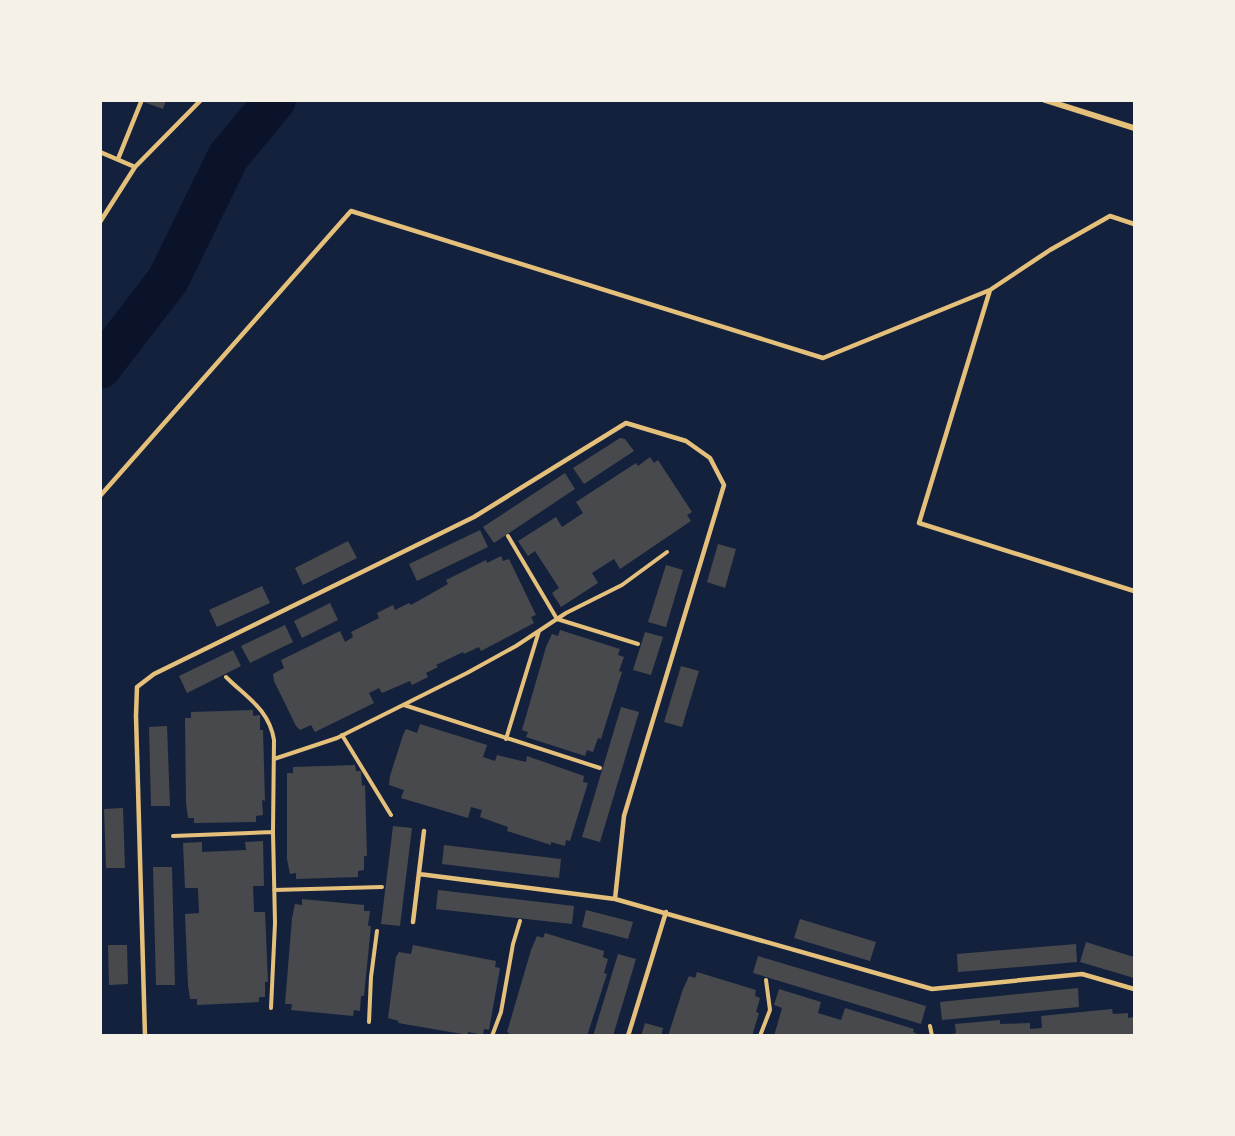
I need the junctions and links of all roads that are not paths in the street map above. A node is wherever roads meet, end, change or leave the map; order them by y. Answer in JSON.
{"nodes":[{"id":1,"x":201,"y":100,"type":"edge"},
{"id":2,"x":1045,"y":100,"type":"edge"},
{"id":3,"x":141,"y":102,"type":"edge"},
{"id":4,"x":1134,"y":128,"type":"edge"},
{"id":5,"x":100,"y":152,"type":"edge"},
{"id":6,"x":118,"y":159,"type":"junction"},
{"id":7,"x":135,"y":167,"type":"junction"},
{"id":8,"x":100,"y":222,"type":"edge"},
{"id":9,"x":1134,"y":224,"type":"edge"},
{"id":10,"x":990,"y":290,"type":"junction"},
{"id":11,"x":100,"y":496,"type":"edge"},
{"id":12,"x":1134,"y":591,"type":"edge"},
{"id":13,"x":424,"y":831,"type":"dead end"},
{"id":14,"x":419,"y":874,"type":"junction"},
{"id":15,"x":615,"y":899,"type":"junction"},
{"id":16,"x":666,"y":912,"type":"junction"},
{"id":17,"x":413,"y":922,"type":"dead end"},
{"id":18,"x":1134,"y":989,"type":"edge"},
{"id":19,"x":145,"y":1035,"type":"edge"},
{"id":20,"x":628,"y":1035,"type":"edge"}],
"edges":[{"from":1,"to":7,"type":"lane"},
{"from":2,"to":4,"type":"street"},
{"from":3,"to":6,"type":"lane"},
{"from":5,"to":6,"type":"lane"},
{"from":6,"to":7,"type":"lane"},
{"from":7,"to":8,"type":"lane"},
{"from":9,"to":10,"type":"lane"},
{"from":10,"to":11,"type":"lane"},
{"from":10,"to":12,"type":"lane"},
{"from":13,"to":14,"type":"lane"},
{"from":14,"to":15,"type":"lane"},
{"from":14,"to":17,"type":"lane"},
{"from":15,"to":16,"type":"lane"},
{"from":15,"to":19,"type":"lane"},
{"from":16,"to":18,"type":"lane"},
{"from":16,"to":20,"type":"lane"}]}
